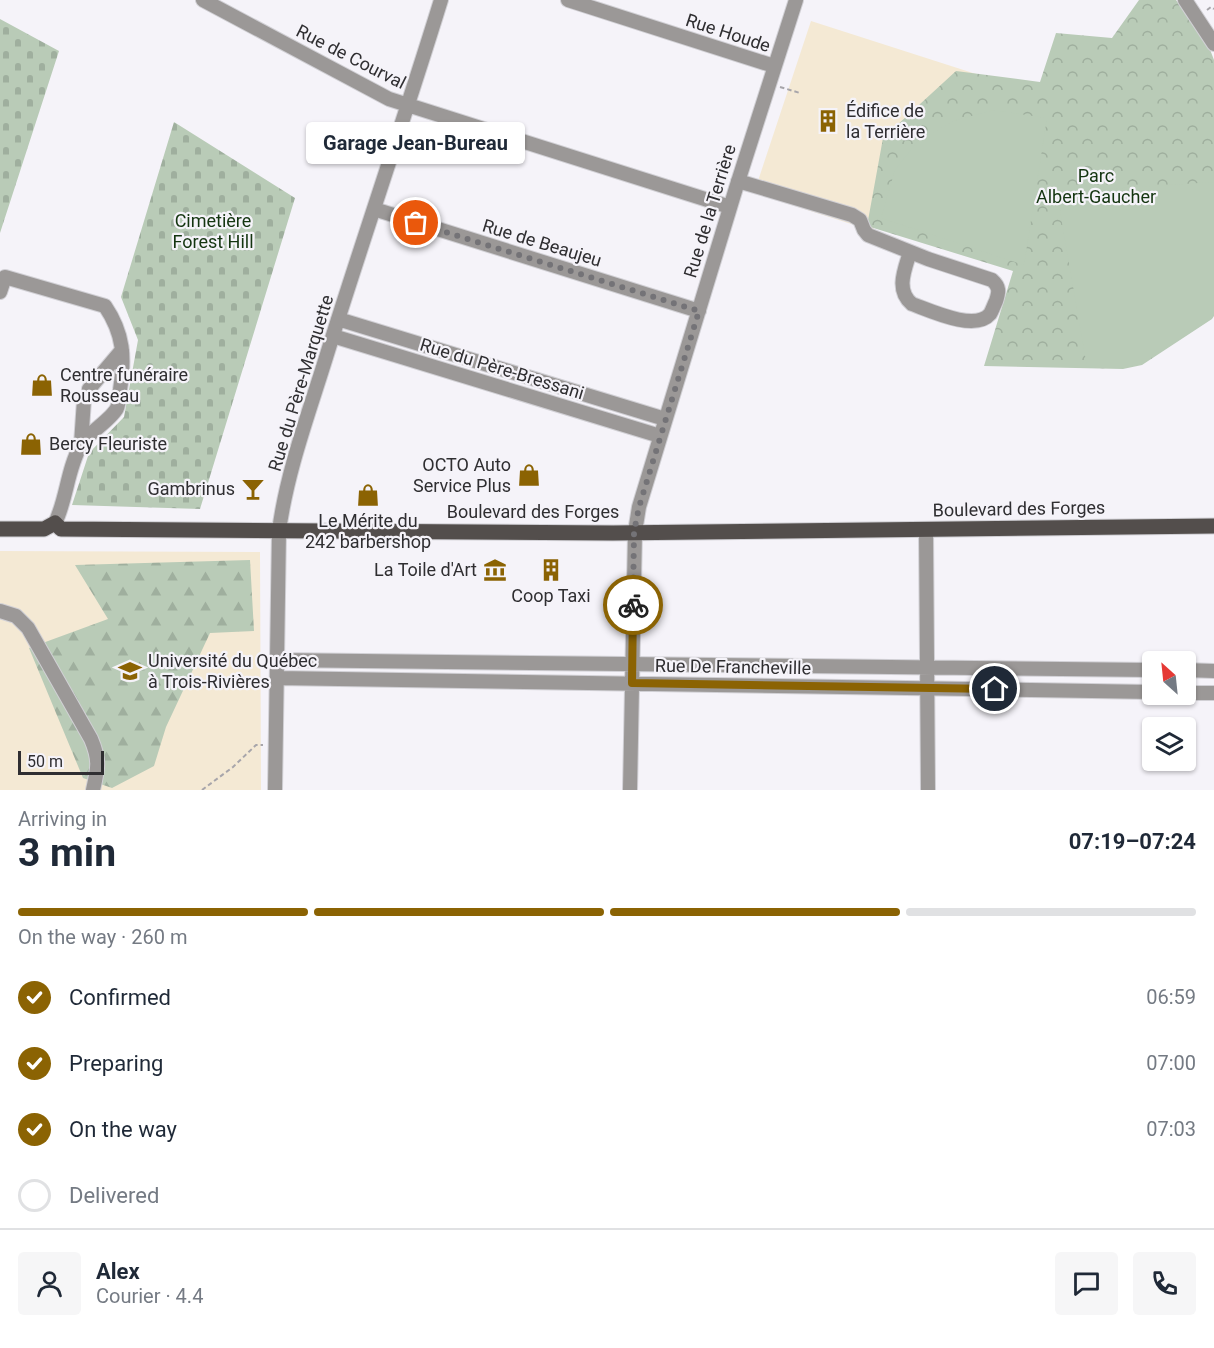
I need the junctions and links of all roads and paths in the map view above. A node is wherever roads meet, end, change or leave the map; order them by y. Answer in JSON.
{"nodes":[{"id":1,"x":202,"y":0,"type":"edge"},
{"id":2,"x":441,"y":0,"type":"edge"},
{"id":3,"x":568,"y":0,"type":"edge"},
{"id":4,"x":796,"y":0,"type":"edge"},
{"id":5,"x":1185,"y":0,"type":"edge"},
{"id":6,"x":1214,"y":44,"type":"edge"},
{"id":7,"x":774,"y":66,"type":"junction"},
{"id":8,"x":769,"y":83,"type":"junction"},
{"id":9,"x":800,"y":93,"type":"dead end"},
{"id":10,"x":408,"y":106,"type":"junction"},
{"id":11,"x":738,"y":180,"type":"junction"},
{"id":12,"x":730,"y":207,"type":"junction"},
{"id":13,"x":374,"y":209,"type":"junction"},
{"id":14,"x":910,"y":252,"type":"junction"},
{"id":15,"x":0,"y":292,"type":"edge"},
{"id":16,"x":699,"y":311,"type":"junction"},
{"id":17,"x":338,"y":319,"type":"junction"},
{"id":18,"x":333,"y":336,"type":"junction"},
{"id":19,"x":122,"y":350,"type":"junction"},
{"id":20,"x":664,"y":419,"type":"junction"},
{"id":21,"x":660,"y":436,"type":"junction"},
{"id":22,"x":81,"y":444,"type":"junction"},
{"id":23,"x":55,"y":523,"type":"junction"},
{"id":24,"x":1214,"y":526,"type":"edge"},
{"id":25,"x":0,"y":529,"type":"edge"},
{"id":26,"x":926,"y":529,"type":"junction"},
{"id":27,"x":279,"y":531,"type":"junction"},
{"id":28,"x":634,"y":532,"type":"junction"},
{"id":29,"x":0,"y":611,"type":"edge"},
{"id":30,"x":277,"y":660,"type":"junction"},
{"id":31,"x":632,"y":664,"type":"junction"},
{"id":32,"x":928,"y":668,"type":"junction"},
{"id":33,"x":1142,"y":670,"type":"edge"},
{"id":34,"x":1196,"y":670,"type":"edge"},
{"id":35,"x":1214,"y":671,"type":"edge"},
{"id":36,"x":277,"y":678,"type":"junction"},
{"id":37,"x":632,"y":683,"type":"junction"},
{"id":38,"x":928,"y":688,"type":"junction"},
{"id":39,"x":1142,"y":692,"type":"edge"},
{"id":40,"x":1196,"y":693,"type":"edge"},
{"id":41,"x":1214,"y":693,"type":"edge"},
{"id":42,"x":276,"y":745,"type":"junction"},
{"id":43,"x":93,"y":790,"type":"edge"},
{"id":44,"x":202,"y":790,"type":"edge"},
{"id":45,"x":275,"y":790,"type":"edge"},
{"id":46,"x":630,"y":790,"type":"edge"},
{"id":47,"x":928,"y":790,"type":"edge"}],
"edges":[{"from":1,"to":10,"type":"street","name":"Rue de Courval"},
{"from":2,"to":10,"type":"street","name":"Rue du Père-Marquette"},
{"from":3,"to":7,"type":"street","name":"Rue Houde"},
{"from":4,"to":7,"type":"street","name":"Rue de la Terrière"},
{"from":5,"to":6,"type":"street"},
{"from":7,"to":8,"type":"street","name":"Rue de la Terrière"},
{"from":8,"to":9,"type":"path"},
{"from":8,"to":11,"type":"street","name":"Rue de la Terrière"},
{"from":10,"to":12,"type":"street","name":"Rue de Courval"},
{"from":10,"to":13,"type":"street","name":"Rue du Père-Marquette"},
{"from":11,"to":12,"type":"street","name":"Rue de la Terrière"},
{"from":11,"to":14,"type":"street"},
{"from":12,"to":16,"type":"street","name":"Rue de la Terrière"},
{"from":13,"to":16,"type":"street","name":"Rue de Beaujeu"},
{"from":13,"to":17,"type":"street","name":"Rue du Père-Marquette"},
{"from":14,"to":14,"type":"street"},
{"from":15,"to":19,"type":"street"},
{"from":16,"to":20,"type":"street","name":"Rue de la Terrière"},
{"from":17,"to":18,"type":"street","name":"Rue du Père-Marquette"},
{"from":17,"to":20,"type":"street","name":"Rue du Père-Bressani"},
{"from":18,"to":21,"type":"street","name":"Rue du Père-Bressani"},
{"from":18,"to":27,"type":"street","name":"Rue du Père-Marquette"},
{"from":19,"to":22,"type":"street"},
{"from":19,"to":22,"type":"street"},
{"from":20,"to":21,"type":"street","name":"Rue de la Terrière"},
{"from":21,"to":28,"type":"street","name":"Rue de la Terrière"},
{"from":22,"to":23,"type":"street"},
{"from":23,"to":25,"type":"main road","name":"Boulevard des Forges"},
{"from":23,"to":27,"type":"main road","name":"Boulevard des Forges"},
{"from":24,"to":26,"type":"main road","name":"Boulevard des Forges"},
{"from":26,"to":28,"type":"main road","name":"Boulevard des Forges"},
{"from":26,"to":32,"type":"street"},
{"from":27,"to":28,"type":"main road","name":"Boulevard des Forges"},
{"from":27,"to":30,"type":"street","name":"Rue du Père-Marquette"},
{"from":28,"to":31,"type":"street","name":"Rue de la Terrière"},
{"from":29,"to":43,"type":"street"},
{"from":30,"to":31,"type":"street","name":"Rue De Francheville"},
{"from":30,"to":36,"type":"street","name":"Rue du Père-Marquette"},
{"from":31,"to":32,"type":"street","name":"Rue De Francheville"},
{"from":31,"to":37,"type":"street","name":"Rue de la Terrière"},
{"from":32,"to":33,"type":"street","name":"Rue De Francheville"},
{"from":32,"to":38,"type":"street"},
{"from":34,"to":35,"type":"street"},
{"from":36,"to":37,"type":"street","name":"Rue De Francheville"},
{"from":36,"to":42,"type":"street","name":"Rue du Père-Marquette"},
{"from":37,"to":38,"type":"street","name":"Rue De Francheville"},
{"from":37,"to":46,"type":"street","name":"Rue de la Terrière"},
{"from":38,"to":39,"type":"street","name":"Rue De Francheville"},
{"from":38,"to":47,"type":"street"},
{"from":40,"to":41,"type":"street"},
{"from":42,"to":44,"type":"path"},
{"from":42,"to":45,"type":"street","name":"Rue du Père-Marquette"}]}
